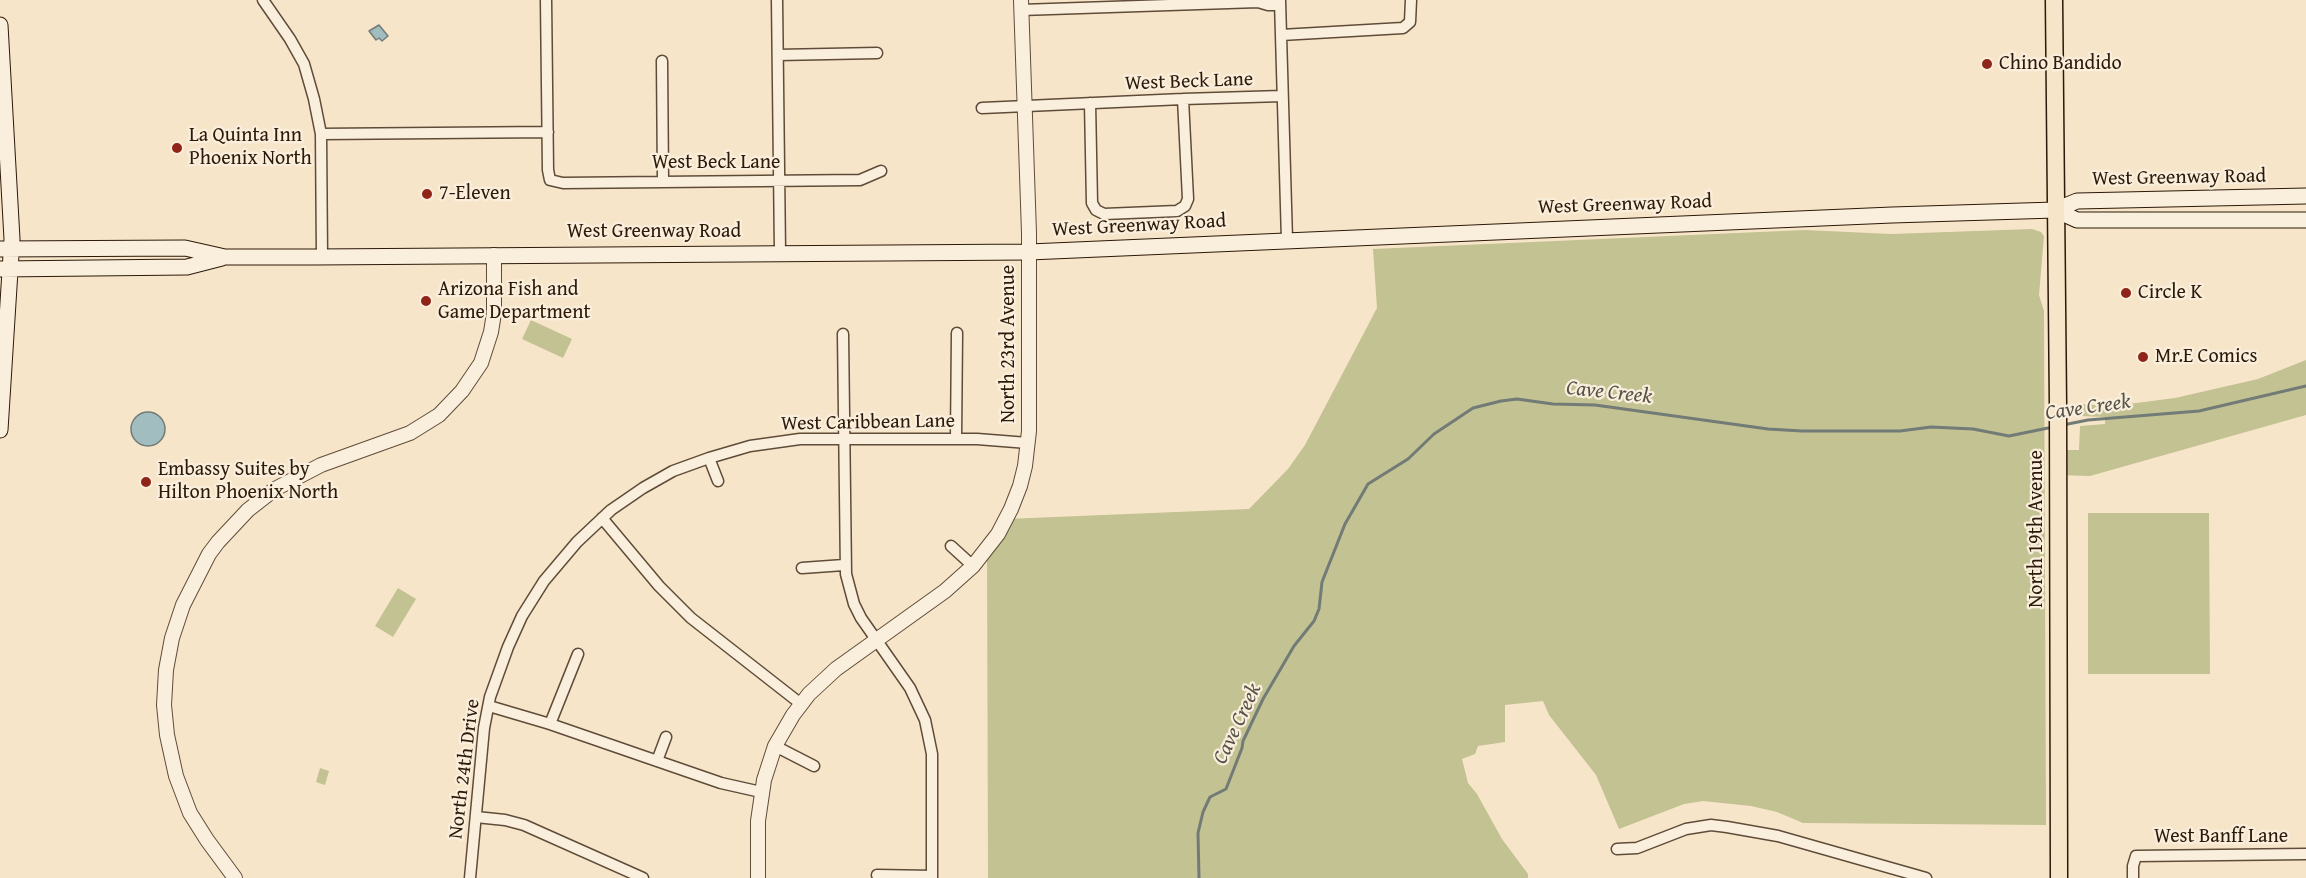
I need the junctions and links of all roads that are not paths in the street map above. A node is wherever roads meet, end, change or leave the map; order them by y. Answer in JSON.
{"nodes":[{"id":1,"x":263,"y":0,"type":"edge"},
{"id":2,"x":546,"y":0,"type":"edge"},
{"id":3,"x":777,"y":0,"type":"edge"},
{"id":4,"x":1411,"y":0,"type":"edge"},
{"id":5,"x":2054,"y":0,"type":"edge"},
{"id":6,"x":1280,"y":3,"type":"edge"},
{"id":7,"x":1021,"y":5,"type":"edge"},
{"id":8,"x":0,"y":25,"type":"edge"},
{"id":9,"x":1281,"y":35,"type":"junction"},
{"id":10,"x":877,"y":53,"type":"dead end"},
{"id":11,"x":778,"y":55,"type":"junction"},
{"id":12,"x":662,"y":61,"type":"dead end"},
{"id":13,"x":1282,"y":96,"type":"junction"},
{"id":14,"x":1183,"y":99,"type":"junction"},
{"id":15,"x":1090,"y":103,"type":"junction"},
{"id":16,"x":1024,"y":106,"type":"junction"},
{"id":17,"x":982,"y":108,"type":"dead end"},
{"id":18,"x":548,"y":132,"type":"junction"},
{"id":19,"x":321,"y":134,"type":"junction"},
{"id":20,"x":881,"y":171,"type":"dead end"},
{"id":21,"x":779,"y":181,"type":"junction"},
{"id":22,"x":663,"y":182,"type":"junction"},
{"id":23,"x":2306,"y":196,"type":"edge"},
{"id":24,"x":2055,"y":210,"type":"junction"},
{"id":25,"x":2306,"y":220,"type":"edge"},
{"id":26,"x":1287,"y":240,"type":"junction"},
{"id":27,"x":6,"y":249,"type":"edge"},
{"id":28,"x":780,"y":252,"type":"junction"},
{"id":29,"x":1029,"y":252,"type":"junction"},
{"id":30,"x":494,"y":255,"type":"junction"},
{"id":31,"x":225,"y":257,"type":"junction"},
{"id":32,"x":322,"y":257,"type":"junction"},
{"id":33,"x":5,"y":269,"type":"edge"},
{"id":34,"x":957,"y":333,"type":"dead end"},
{"id":35,"x":843,"y":334,"type":"dead end"},
{"id":36,"x":0,"y":430,"type":"edge"},
{"id":37,"x":844,"y":439,"type":"junction"},
{"id":38,"x":956,"y":439,"type":"junction"},
{"id":39,"x":1028,"y":443,"type":"junction"},
{"id":40,"x":710,"y":458,"type":"junction"},
{"id":41,"x":718,"y":482,"type":"dead end"},
{"id":42,"x":602,"y":518,"type":"junction"},
{"id":43,"x":951,"y":546,"type":"dead end"},
{"id":44,"x":844,"y":565,"type":"junction"},
{"id":45,"x":973,"y":566,"type":"junction"},
{"id":46,"x":802,"y":568,"type":"dead end"},
{"id":47,"x":877,"y":640,"type":"junction"},
{"id":48,"x":578,"y":654,"type":"dead end"},
{"id":49,"x":801,"y":704,"type":"junction"},
{"id":50,"x":489,"y":706,"type":"junction"},
{"id":51,"x":550,"y":724,"type":"junction"},
{"id":52,"x":666,"y":737,"type":"dead end"},
{"id":53,"x":776,"y":746,"type":"junction"},
{"id":54,"x":657,"y":761,"type":"junction"},
{"id":55,"x":814,"y":766,"type":"dead end"},
{"id":56,"x":761,"y":792,"type":"junction"},
{"id":57,"x":476,"y":817,"type":"junction"},
{"id":58,"x":1617,"y":849,"type":"dead end"},
{"id":59,"x":2306,"y":854,"type":"edge"},
{"id":60,"x":878,"y":875,"type":"dead end"},
{"id":61,"x":932,"y":877,"type":"edge"},
{"id":62,"x":235,"y":878,"type":"edge"},
{"id":63,"x":470,"y":878,"type":"edge"},
{"id":64,"x":643,"y":878,"type":"edge"},
{"id":65,"x":758,"y":878,"type":"edge"},
{"id":66,"x":1926,"y":878,"type":"edge"},
{"id":67,"x":2059,"y":878,"type":"edge"},
{"id":68,"x":2133,"y":878,"type":"edge"}],
"edges":[{"from":1,"to":19,"type":"street"},
{"from":2,"to":18,"type":"street"},
{"from":3,"to":11,"type":"street"},
{"from":4,"to":9,"type":"street"},
{"from":5,"to":24,"type":"main road","name":"North 19th Avenue"},
{"from":6,"to":7,"type":"street"},
{"from":6,"to":9,"type":"street"},
{"from":7,"to":16,"type":"street","name":"North 23rd Avenue"},
{"from":8,"to":27,"type":"main road"},
{"from":9,"to":13,"type":"street"},
{"from":10,"to":11,"type":"street"},
{"from":11,"to":21,"type":"street"},
{"from":12,"to":22,"type":"street"},
{"from":13,"to":14,"type":"street","name":"West Beck Lane"},
{"from":13,"to":26,"type":"street"},
{"from":14,"to":15,"type":"street","name":"West Beck Lane"},
{"from":14,"to":15,"type":"street"},
{"from":15,"to":16,"type":"street","name":"West Beck Lane"},
{"from":16,"to":17,"type":"street"},
{"from":16,"to":29,"type":"street","name":"North 23rd Avenue"},
{"from":18,"to":19,"type":"street"},
{"from":18,"to":22,"type":"street","name":"West Beck Lane"},
{"from":19,"to":32,"type":"street"},
{"from":20,"to":21,"type":"street","name":"West Beck Lane"},
{"from":21,"to":22,"type":"street","name":"West Beck Lane"},
{"from":21,"to":28,"type":"street"},
{"from":23,"to":24,"type":"main road","name":"West Greenway Road"},
{"from":24,"to":25,"type":"main road","name":"West Greenway Road"},
{"from":24,"to":26,"type":"main road","name":"West Greenway Road"},
{"from":24,"to":67,"type":"main road","name":"North 19th Avenue"},
{"from":26,"to":29,"type":"main road","name":"West Greenway Road"},
{"from":27,"to":31,"type":"main road","name":"West Greenway Road"},
{"from":27,"to":33,"type":"main road"},
{"from":28,"to":29,"type":"main road","name":"West Greenway Road"},
{"from":28,"to":30,"type":"main road","name":"West Greenway Road"},
{"from":29,"to":39,"type":"street","name":"North 23rd Avenue"},
{"from":30,"to":32,"type":"main road","name":"West Greenway Road"},
{"from":30,"to":62,"type":"street"},
{"from":31,"to":32,"type":"main road","name":"West Greenway Road"},
{"from":31,"to":33,"type":"main road","name":"West Greenway Road"},
{"from":33,"to":36,"type":"main road"},
{"from":34,"to":38,"type":"street"},
{"from":35,"to":37,"type":"street"},
{"from":37,"to":38,"type":"street","name":"West Caribbean Lane"},
{"from":37,"to":40,"type":"street","name":"West Caribbean Lane"},
{"from":37,"to":44,"type":"street"},
{"from":38,"to":39,"type":"street","name":"West Caribbean Lane"},
{"from":39,"to":45,"type":"street","name":"North 23rd Avenue"},
{"from":40,"to":41,"type":"street"},
{"from":40,"to":42,"type":"street","name":"West Caribbean Lane"},
{"from":42,"to":49,"type":"street"},
{"from":42,"to":50,"type":"street","name":"North 24th Drive"},
{"from":43,"to":45,"type":"street"},
{"from":44,"to":46,"type":"street"},
{"from":44,"to":47,"type":"street"},
{"from":45,"to":47,"type":"street","name":"North 23rd Avenue"},
{"from":47,"to":49,"type":"street","name":"North 23rd Avenue"},
{"from":47,"to":61,"type":"street"},
{"from":48,"to":51,"type":"street"},
{"from":49,"to":53,"type":"street","name":"North 23rd Avenue"},
{"from":50,"to":51,"type":"street"},
{"from":50,"to":57,"type":"street","name":"North 24th Drive"},
{"from":51,"to":54,"type":"street"},
{"from":52,"to":54,"type":"street"},
{"from":53,"to":55,"type":"street"},
{"from":53,"to":56,"type":"street","name":"North 23rd Avenue"},
{"from":54,"to":56,"type":"street"},
{"from":56,"to":65,"type":"street","name":"North 23rd Avenue"},
{"from":57,"to":63,"type":"street","name":"North 24th Drive"},
{"from":57,"to":64,"type":"street"},
{"from":58,"to":66,"type":"street"},
{"from":59,"to":68,"type":"street","name":"West Banff Lane"},
{"from":60,"to":61,"type":"street"}]}
